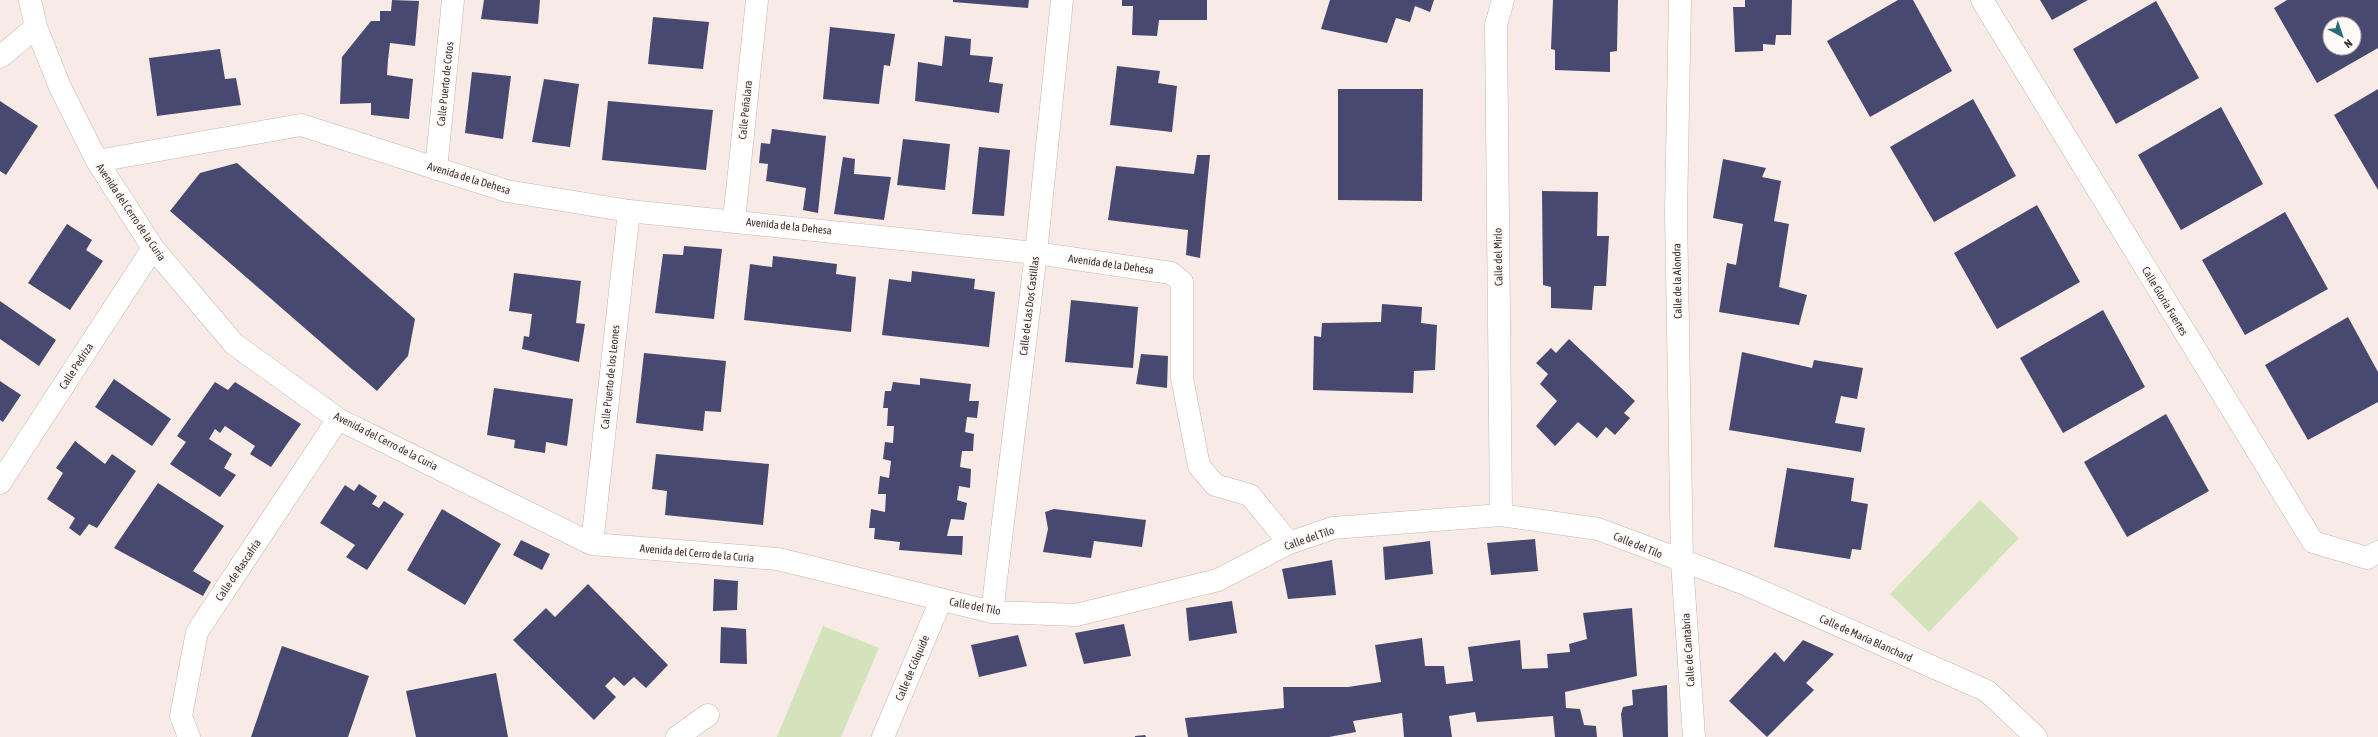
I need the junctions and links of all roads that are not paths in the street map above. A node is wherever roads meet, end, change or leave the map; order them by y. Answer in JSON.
{"nodes":[{"id":1,"x":30,"y":0,"type":"edge"},
{"id":2,"x":453,"y":0,"type":"edge"},
{"id":3,"x":757,"y":0,"type":"edge"},
{"id":4,"x":1062,"y":0,"type":"edge"},
{"id":5,"x":1503,"y":0,"type":"edge"},
{"id":6,"x":1680,"y":0,"type":"edge"},
{"id":7,"x":1982,"y":0,"type":"edge"},
{"id":8,"x":36,"y":27,"type":"junction"},
{"id":9,"x":0,"y":57,"type":"edge"},
{"id":10,"x":96,"y":160,"type":"junction"},
{"id":11,"x":436,"y":169,"type":"junction"},
{"id":12,"x":629,"y":211,"type":"junction"},
{"id":13,"x":734,"y":220,"type":"junction"},
{"id":14,"x":153,"y":248,"type":"junction"},
{"id":15,"x":1036,"y":253,"type":"junction"},
{"id":16,"x":338,"y":419,"type":"junction"},
{"id":17,"x":0,"y":483,"type":"edge"},
{"id":18,"x":1501,"y":515,"type":"junction"},
{"id":19,"x":1290,"y":542,"type":"junction"},
{"id":20,"x":592,"y":544,"type":"junction"},
{"id":21,"x":2378,"y":552,"type":"edge"},
{"id":22,"x":1682,"y":562,"type":"junction"},
{"id":23,"x":941,"y":600,"type":"junction"},
{"id":24,"x":992,"y":612,"type":"junction"},
{"id":25,"x":708,"y":715,"type":"dead end"},
{"id":26,"x":189,"y":737,"type":"edge"},
{"id":27,"x":676,"y":737,"type":"edge"},
{"id":28,"x":883,"y":737,"type":"edge"},
{"id":29,"x":1694,"y":737,"type":"edge"},
{"id":30,"x":2036,"y":737,"type":"edge"}],
"edges":[{"from":1,"to":8,"type":"street","name":"Avenida del Cerro de la Curia"},
{"from":2,"to":11,"type":"street","name":"Calle Puerto de Cotos"},
{"from":3,"to":13,"type":"street","name":"Calle Peñalara"},
{"from":4,"to":15,"type":"street","name":"Calle de Las Dos Castillas"},
{"from":5,"to":18,"type":"street","name":"Calle del Mirlo"},
{"from":6,"to":22,"type":"street","name":"Calle de la Alondra"},
{"from":7,"to":21,"type":"street","name":"Calle Gloria Fuertes"},
{"from":8,"to":9,"type":"street"},
{"from":8,"to":10,"type":"street","name":"Avenida del Cerro de la Curia"},
{"from":10,"to":11,"type":"street","name":"Avenida de la Dehesa"},
{"from":10,"to":14,"type":"street","name":"Avenida del Cerro de la Curia"},
{"from":11,"to":12,"type":"street","name":"Avenida de la Dehesa"},
{"from":12,"to":13,"type":"street","name":"Avenida de la Dehesa"},
{"from":12,"to":20,"type":"street","name":"Calle Puerto de los Leones"},
{"from":13,"to":15,"type":"street","name":"Avenida de la Dehesa"},
{"from":14,"to":16,"type":"street","name":"Avenida del Cerro de la Curia"},
{"from":14,"to":17,"type":"street","name":"Calle Pedriza"},
{"from":15,"to":19,"type":"street","name":"Avenida de la Dehesa"},
{"from":15,"to":24,"type":"street","name":"Calle de Las Dos Castillas"},
{"from":16,"to":20,"type":"street","name":"Avenida del Cerro de la Curia"},
{"from":16,"to":26,"type":"street","name":"Calle de Rascafría"},
{"from":18,"to":19,"type":"street","name":"Calle del Tilo"},
{"from":18,"to":22,"type":"street","name":"Calle del Tilo"},
{"from":19,"to":24,"type":"street","name":"Calle del Tilo"},
{"from":20,"to":23,"type":"street","name":"Avenida del Cerro de la Curia"},
{"from":22,"to":29,"type":"street","name":"Calle de Cantabria"},
{"from":22,"to":30,"type":"street","name":"Calle de María Blanchard"},
{"from":23,"to":24,"type":"street","name":"Calle del Tilo"},
{"from":23,"to":28,"type":"street","name":"Calle de Cólquide"},
{"from":25,"to":27,"type":"street"}]}
